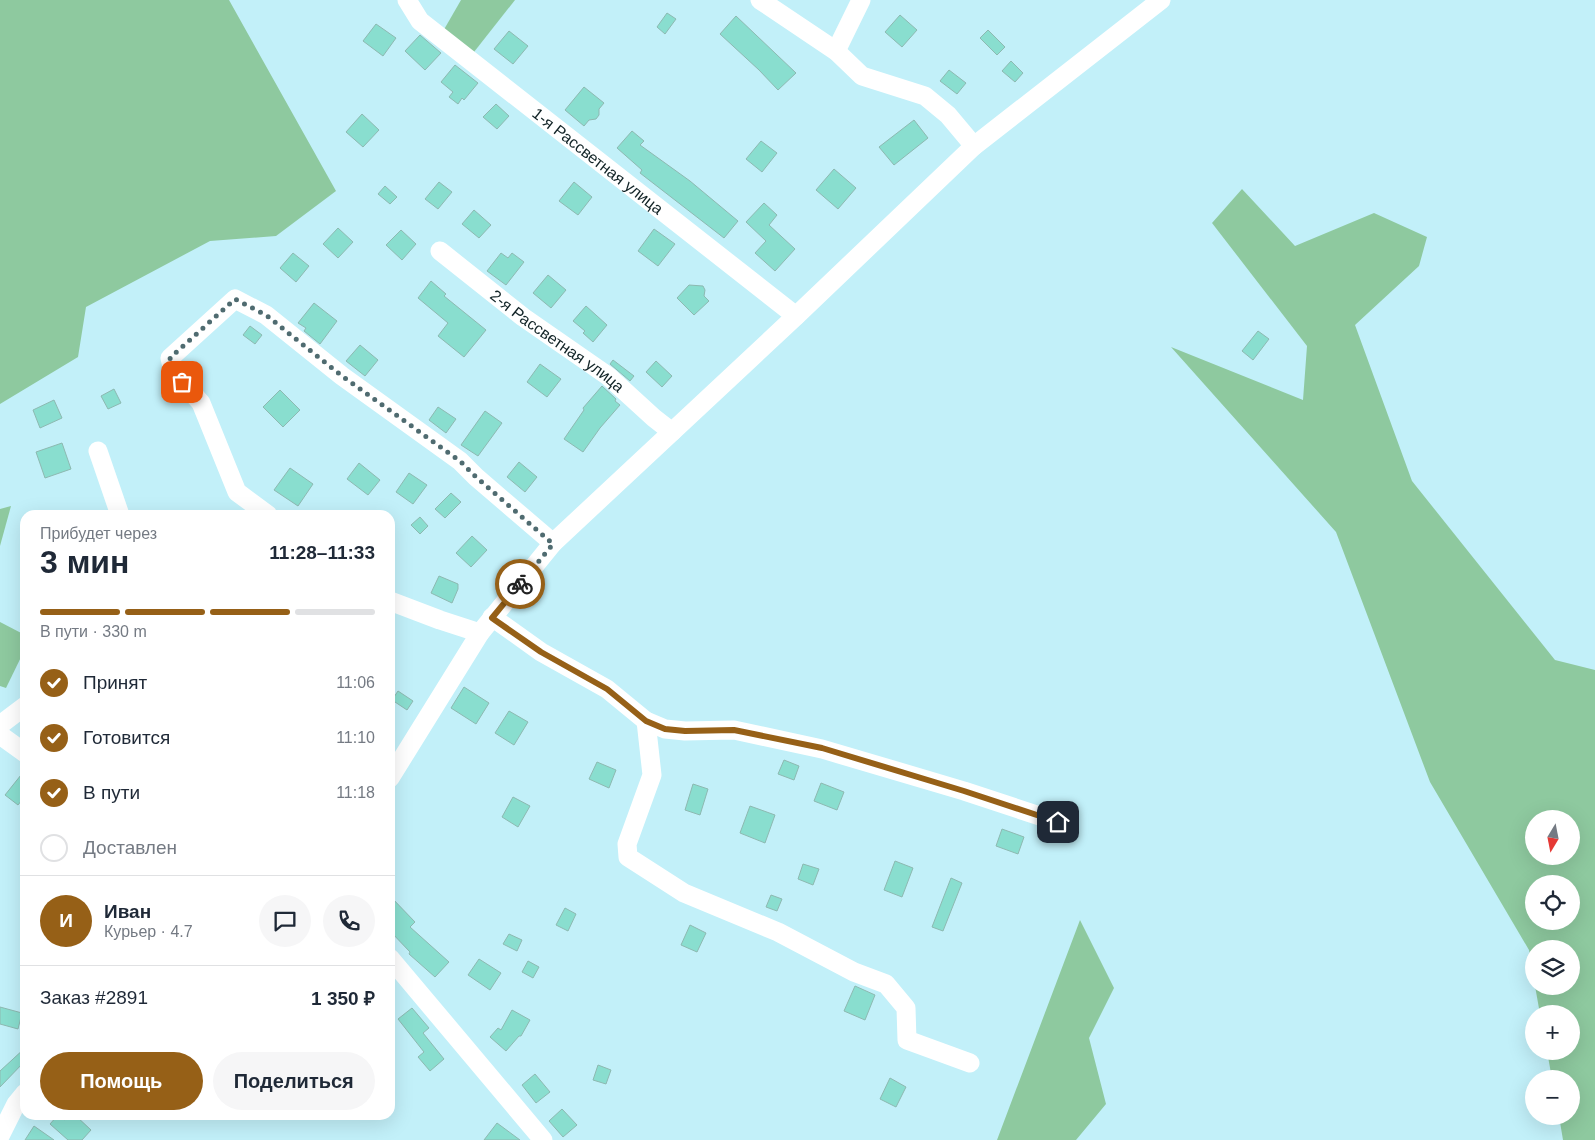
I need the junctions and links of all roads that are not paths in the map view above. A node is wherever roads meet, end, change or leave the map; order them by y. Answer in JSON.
{"nodes":[{"id":1,"x":407,"y":0,"type":"edge"},
{"id":2,"x":760,"y":0,"type":"edge"},
{"id":3,"x":861,"y":0,"type":"edge"},
{"id":4,"x":1161,"y":0,"type":"edge"},
{"id":5,"x":836,"y":51,"type":"junction"},
{"id":6,"x":974,"y":146,"type":"junction"},
{"id":7,"x":440,"y":251,"type":"dead end"},
{"id":8,"x":796,"y":316,"type":"junction"},
{"id":9,"x":672,"y":432,"type":"junction"},
{"id":10,"x":98,"y":450,"type":"dead end"},
{"id":11,"x":118,"y":510,"type":"edge"},
{"id":12,"x":261,"y":510,"type":"edge"},
{"id":13,"x":553,"y":544,"type":"junction"},
{"id":14,"x":395,"y":603,"type":"edge"},
{"id":15,"x":492,"y":618,"type":"junction"},
{"id":16,"x":480,"y":633,"type":"junction"},
{"id":17,"x":20,"y":710,"type":"edge"},
{"id":18,"x":646,"y":721,"type":"junction"},
{"id":19,"x":0,"y":725,"type":"edge"},
{"id":20,"x":0,"y":735,"type":"edge"},
{"id":21,"x":20,"y":749,"type":"edge"},
{"id":22,"x":395,"y":770,"type":"edge"},
{"id":23,"x":1058,"y":822,"type":"dead end"},
{"id":24,"x":395,"y":964,"type":"edge"},
{"id":25,"x":970,"y":1063,"type":"dead end"},
{"id":26,"x":20,"y":1099,"type":"edge"},
{"id":27,"x":0,"y":1136,"type":"edge"},
{"id":28,"x":543,"y":1140,"type":"edge"}],
"edges":[{"from":1,"to":8,"type":"street","name":"1-я Рассветная улица"},
{"from":2,"to":5,"type":"street"},
{"from":3,"to":5,"type":"street"},
{"from":4,"to":6,"type":"street"},
{"from":5,"to":6,"type":"street"},
{"from":6,"to":8,"type":"street"},
{"from":7,"to":9,"type":"street","name":"2-я Рассветная улица"},
{"from":8,"to":9,"type":"street"},
{"from":9,"to":13,"type":"street"},
{"from":10,"to":11,"type":"street"},
{"from":12,"to":13,"type":"street"},
{"from":13,"to":15,"type":"street"},
{"from":14,"to":16,"type":"street"},
{"from":15,"to":16,"type":"street"},
{"from":15,"to":18,"type":"street"},
{"from":16,"to":22,"type":"street"},
{"from":17,"to":19,"type":"street"},
{"from":18,"to":23,"type":"street"},
{"from":18,"to":25,"type":"street"},
{"from":20,"to":21,"type":"street"},
{"from":24,"to":28,"type":"street"},
{"from":26,"to":27,"type":"street"}]}
